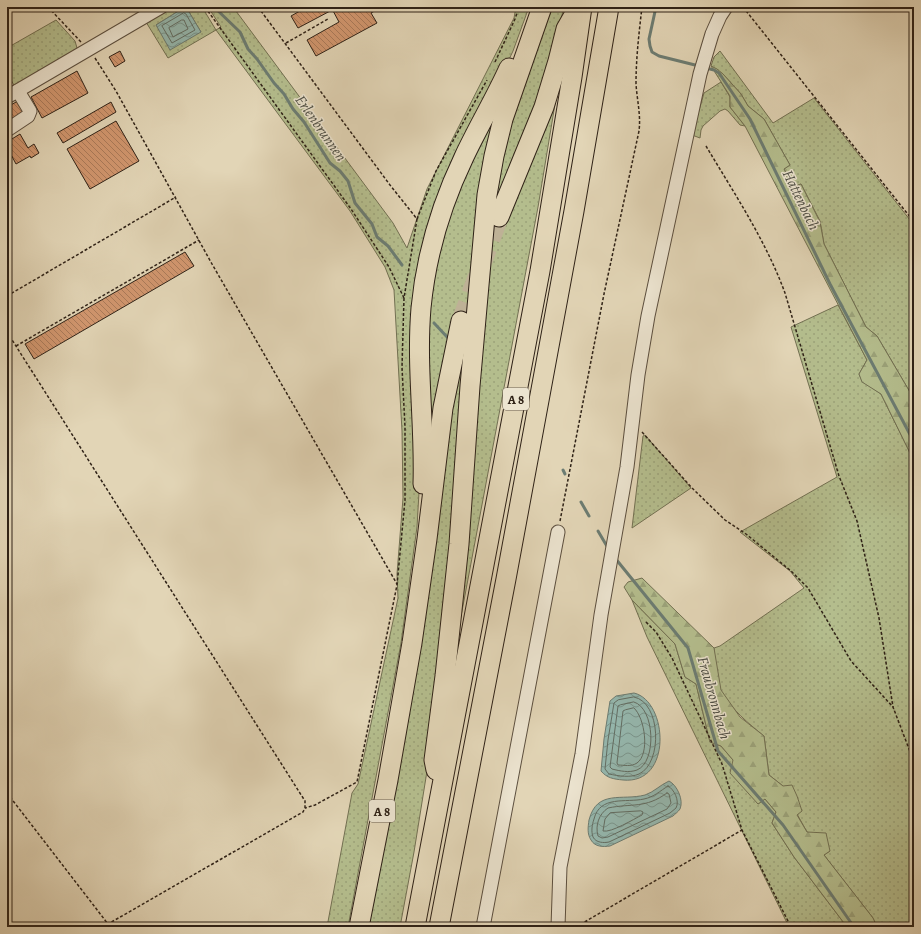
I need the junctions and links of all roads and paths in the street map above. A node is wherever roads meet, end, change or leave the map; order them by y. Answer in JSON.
{"nodes":[{"id":1,"x":48,"y":7,"type":"edge"},
{"id":2,"x":162,"y":7,"type":"edge"},
{"id":3,"x":205,"y":7,"type":"edge"},
{"id":4,"x":258,"y":7,"type":"edge"},
{"id":5,"x":519,"y":7,"type":"edge"},
{"id":6,"x":542,"y":7,"type":"edge"},
{"id":7,"x":579,"y":7,"type":"edge"},
{"id":8,"x":582,"y":7,"type":"edge"},
{"id":9,"x":609,"y":7,"type":"edge"},
{"id":10,"x":642,"y":7,"type":"edge"},
{"id":11,"x":726,"y":7,"type":"edge"},
{"id":12,"x":743,"y":7,"type":"edge"},
{"id":13,"x":328,"y":20,"type":"dead end"},
{"id":14,"x":534,"y":31,"type":"junction"},
{"id":15,"x":286,"y":43,"type":"junction"},
{"id":16,"x":88,"y":50,"type":"junction"},
{"id":17,"x":493,"y":66,"type":"dead end"},
{"id":18,"x":487,"y":79,"type":"dead end"},
{"id":19,"x":13,"y":94,"type":"edge"},
{"id":20,"x":7,"y":130,"type":"edge"},
{"id":21,"x":706,"y":146,"type":"dead end"},
{"id":22,"x":176,"y":197,"type":"junction"},
{"id":23,"x":499,"y":217,"type":"tunnel mouth"},
{"id":24,"x":417,"y":219,"type":"junction"},
{"id":25,"x":914,"y":222,"type":"edge"},
{"id":26,"x":199,"y":240,"type":"junction"},
{"id":27,"x":7,"y":296,"type":"edge"},
{"id":28,"x":404,"y":298,"type":"junction"},
{"id":29,"x":461,"y":321,"type":"tunnel mouth"},
{"id":30,"x":7,"y":332,"type":"edge"},
{"id":31,"x":16,"y":346,"type":"junction"},
{"id":32,"x":644,"y":432,"type":"dead end"},
{"id":33,"x":558,"y":532,"type":"joint"},
{"id":34,"x":427,"y":539,"type":"junction"},
{"id":35,"x":397,"y":585,"type":"junction"},
{"id":36,"x":646,"y":622,"type":"dead end"},
{"id":37,"x":893,"y":707,"type":"junction"},
{"id":38,"x":914,"y":762,"type":"edge"},
{"id":39,"x":441,"y":789,"type":"junction"},
{"id":40,"x":7,"y":793,"type":"edge"},
{"id":41,"x":305,"y":808,"type":"junction"},
{"id":42,"x":742,"y":830,"type":"junction"},
{"id":43,"x":586,"y":921,"type":"junction"},
{"id":44,"x":108,"y":924,"type":"junction"},
{"id":45,"x":104,"y":927,"type":"edge"},
{"id":46,"x":111,"y":927,"type":"edge"},
{"id":47,"x":359,"y":927,"type":"edge"},
{"id":48,"x":415,"y":927,"type":"edge"},
{"id":49,"x":439,"y":927,"type":"edge"},
{"id":50,"x":483,"y":927,"type":"edge"},
{"id":51,"x":558,"y":927,"type":"edge"},
{"id":52,"x":576,"y":927,"type":"edge"},
{"id":53,"x":590,"y":927,"type":"edge"},
{"id":54,"x":791,"y":927,"type":"edge"}],
"edges":[{"from":1,"to":16,"type":"path"},
{"from":2,"to":16,"type":"street"},
{"from":3,"to":28,"type":"path"},
{"from":4,"to":15,"type":"path"},
{"from":5,"to":17,"type":"path"},
{"from":6,"to":14,"type":"highway","number":"A 8"},
{"from":7,"to":23,"type":"highway"},
{"from":8,"to":39,"type":"highway","number":"A 8"},
{"from":9,"to":49,"type":"highway","number":"A 8"},
{"from":10,"to":33,"type":"path"},
{"from":11,"to":51,"type":"street"},
{"from":12,"to":25,"type":"path"},
{"from":13,"to":15,"type":"path"},
{"from":14,"to":34,"type":"highway"},
{"from":14,"to":39,"type":"highway","number":"A 8"},
{"from":15,"to":24,"type":"path"},
{"from":16,"to":19,"type":"street"},
{"from":16,"to":22,"type":"path"},
{"from":18,"to":24,"type":"path"},
{"from":19,"to":20,"type":"street"},
{"from":21,"to":37,"type":"path"},
{"from":22,"to":26,"type":"path"},
{"from":22,"to":27,"type":"path"},
{"from":24,"to":28,"type":"path"},
{"from":26,"to":31,"type":"path"},
{"from":26,"to":35,"type":"path"},
{"from":28,"to":35,"type":"path"},
{"from":29,"to":34,"type":"highway","number":"A 8"},
{"from":30,"to":31,"type":"path"},
{"from":31,"to":41,"type":"path"},
{"from":32,"to":37,"type":"path"},
{"from":33,"to":50,"type":"street"},
{"from":34,"to":47,"type":"highway","number":"A 8"},
{"from":35,"to":41,"type":"path"},
{"from":36,"to":42,"type":"path"},
{"from":37,"to":38,"type":"path"},
{"from":39,"to":48,"type":"highway","number":"A 8"},
{"from":40,"to":44,"type":"path"},
{"from":41,"to":44,"type":"path"},
{"from":42,"to":43,"type":"path"},
{"from":42,"to":54,"type":"path"},
{"from":43,"to":52,"type":"path"},
{"from":43,"to":53,"type":"path"},
{"from":44,"to":45,"type":"path"},
{"from":44,"to":46,"type":"path"}]}
